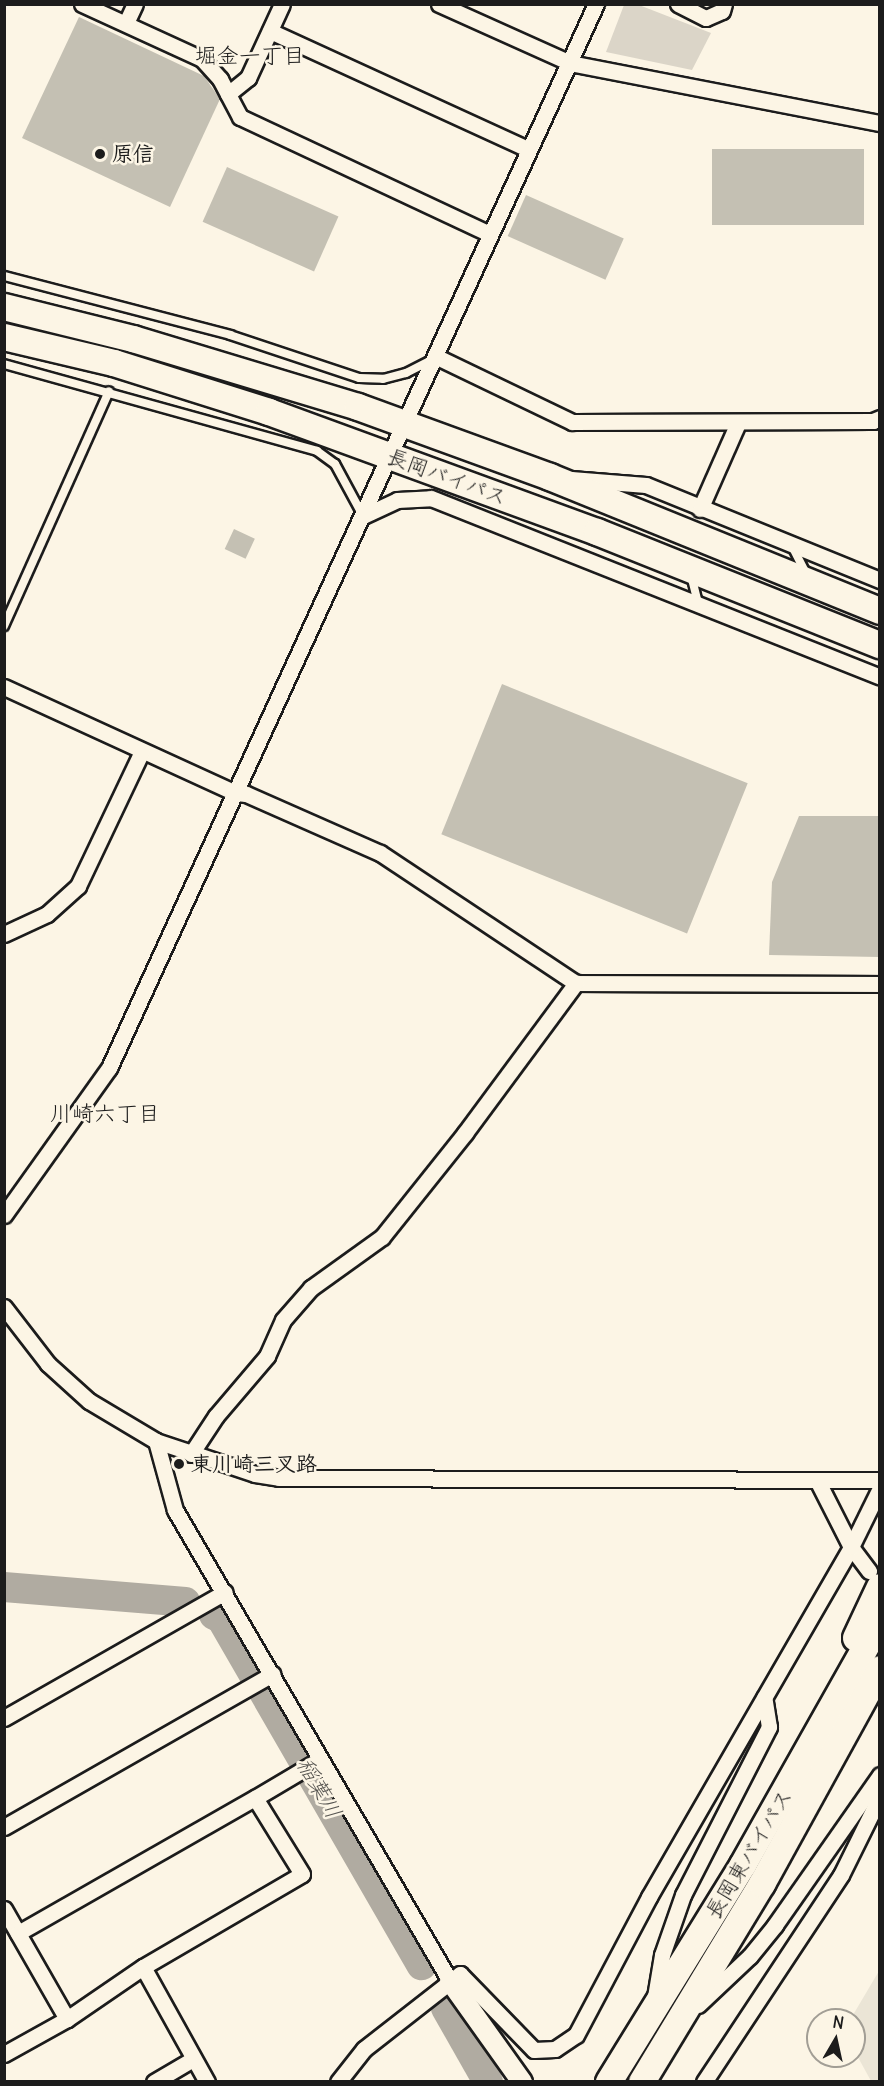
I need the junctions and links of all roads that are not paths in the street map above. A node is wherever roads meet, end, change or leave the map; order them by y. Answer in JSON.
{"nodes":[{"id":1,"x":82,"y":4,"type":"edge"},
{"id":2,"x":135,"y":4,"type":"edge"},
{"id":3,"x":282,"y":4,"type":"edge"},
{"id":4,"x":440,"y":4,"type":"edge"},
{"id":5,"x":596,"y":4,"type":"edge"},
{"id":6,"x":678,"y":4,"type":"edge"},
{"id":7,"x":724,"y":4,"type":"edge"},
{"id":8,"x":126,"y":23,"type":"junction"},
{"id":9,"x":270,"y":31,"type":"junction"},
{"id":10,"x":570,"y":63,"type":"junction"},
{"id":11,"x":228,"y":94,"type":"junction"},
{"id":12,"x":879,"y":123,"type":"edge"},
{"id":13,"x":528,"y":149,"type":"junction"},
{"id":14,"x":490,"y":234,"type":"junction"},
{"id":15,"x":4,"y":276,"type":"edge"},
{"id":16,"x":4,"y":307,"type":"edge"},
{"id":17,"x":4,"y":337,"type":"edge"},
{"id":18,"x":437,"y":357,"type":"junction"},
{"id":19,"x":4,"y":364,"type":"edge"},
{"id":20,"x":109,"y":391,"type":"junction"},
{"id":21,"x":879,"y":418,"type":"edge"},
{"id":22,"x":738,"y":423,"type":"junction"},
{"id":23,"x":405,"y":426,"type":"junction"},
{"id":24,"x":392,"y":457,"type":"junction"},
{"id":25,"x":550,"y":477,"type":"junction"},
{"id":26,"x":700,"y":509,"type":"junction"},
{"id":27,"x":363,"y":516,"type":"junction"},
{"id":28,"x":792,"y":546,"type":"junction"},
{"id":29,"x":690,"y":572,"type":"junction"},
{"id":30,"x":879,"y":580,"type":"edge"},
{"id":31,"x":811,"y":583,"type":"junction"},
{"id":32,"x":698,"y":603,"type":"junction"},
{"id":33,"x":879,"y":611,"type":"edge"},
{"id":34,"x":4,"y":626,"type":"edge"},
{"id":35,"x":879,"y":645,"type":"edge"},
{"id":36,"x":879,"y":667,"type":"edge"},
{"id":37,"x":863,"y":670,"type":"junction"},
{"id":38,"x":879,"y":677,"type":"edge"},
{"id":39,"x":4,"y":687,"type":"edge"},
{"id":40,"x":142,"y":751,"type":"junction"},
{"id":41,"x":236,"y":793,"type":"junction"},
{"id":42,"x":4,"y":934,"type":"edge"},
{"id":43,"x":576,"y":983,"type":"junction"},
{"id":44,"x":879,"y":984,"type":"edge"},
{"id":45,"x":4,"y":1215,"type":"edge"},
{"id":46,"x":4,"y":1307,"type":"edge"},
{"id":47,"x":156,"y":1441,"type":"junction"},
{"id":48,"x":191,"y":1454,"type":"junction"},
{"id":49,"x":817,"y":1480,"type":"junction"},
{"id":50,"x":879,"y":1480,"type":"edge"},
{"id":51,"x":879,"y":1488,"type":"edge"},
{"id":52,"x":851,"y":1547,"type":"junction"},
{"id":53,"x":874,"y":1579,"type":"edge"},
{"id":54,"x":225,"y":1592,"type":"junction"},
{"id":55,"x":879,"y":1622,"type":"edge"},
{"id":56,"x":879,"y":1669,"type":"edge"},
{"id":57,"x":272,"y":1674,"type":"junction"},
{"id":58,"x":879,"y":1695,"type":"edge"},
{"id":59,"x":764,"y":1697,"type":"junction"},
{"id":60,"x":4,"y":1718,"type":"edge"},
{"id":61,"x":318,"y":1760,"type":"junction"},
{"id":62,"x":879,"y":1774,"type":"edge"},
{"id":63,"x":791,"y":1784,"type":"junction"},
{"id":64,"x":879,"y":1796,"type":"edge"},
{"id":65,"x":255,"y":1798,"type":"junction"},
{"id":66,"x":4,"y":1827,"type":"edge"},
{"id":67,"x":762,"y":1884,"type":"junction"},
{"id":68,"x":4,"y":1909,"type":"edge"},
{"id":69,"x":18,"y":1933,"type":"junction"},
{"id":70,"x":143,"y":1967,"type":"junction"},
{"id":71,"x":450,"y":1981,"type":"junction"},
{"id":72,"x":653,"y":2012,"type":"junction"},
{"id":73,"x":67,"y":2019,"type":"junction"},
{"id":74,"x":675,"y":2027,"type":"junction"},
{"id":75,"x":4,"y":2054,"type":"edge"},
{"id":76,"x":193,"y":2059,"type":"junction"},
{"id":77,"x":520,"y":2081,"type":"edge"},
{"id":78,"x":154,"y":2082,"type":"edge"},
{"id":79,"x":207,"y":2082,"type":"edge"},
{"id":80,"x":338,"y":2082,"type":"edge"},
{"id":81,"x":609,"y":2082,"type":"edge"},
{"id":82,"x":642,"y":2082,"type":"edge"},
{"id":83,"x":704,"y":2082,"type":"edge"}],
"edges":[{"from":1,"to":8,"type":"street"},
{"from":2,"to":8,"type":"street"},
{"from":3,"to":9,"type":"street"},
{"from":4,"to":10,"type":"street"},
{"from":5,"to":10,"type":"street"},
{"from":6,"to":7,"type":"street"},
{"from":8,"to":11,"type":"street"},
{"from":9,"to":11,"type":"street"},
{"from":9,"to":13,"type":"street"},
{"from":10,"to":12,"type":"street"},
{"from":10,"to":13,"type":"street"},
{"from":11,"to":14,"type":"street"},
{"from":13,"to":14,"type":"street"},
{"from":14,"to":18,"type":"street"},
{"from":15,"to":18,"type":"lane"},
{"from":16,"to":23,"type":"highway","name":"長岡バイパス"},
{"from":17,"to":24,"type":"highway","name":"長岡バイパス"},
{"from":18,"to":22,"type":"street"},
{"from":18,"to":23,"type":"street"},
{"from":19,"to":20,"type":"lane"},
{"from":20,"to":27,"type":"lane"},
{"from":20,"to":34,"type":"lane"},
{"from":21,"to":22,"type":"street"},
{"from":22,"to":26,"type":"street"},
{"from":23,"to":24,"type":"street"},
{"from":23,"to":25,"type":"highway","name":"長岡バイパス"},
{"from":24,"to":27,"type":"street"},
{"from":24,"to":29,"type":"highway","name":"長岡バイパス"},
{"from":25,"to":26,"type":"street"},
{"from":25,"to":31,"type":"highway","name":"長岡バイパス"},
{"from":26,"to":28,"type":"street"},
{"from":27,"to":32,"type":"street"},
{"from":27,"to":41,"type":"street"},
{"from":28,"to":30,"type":"street"},
{"from":28,"to":31,"type":"lane"},
{"from":29,"to":32,"type":"lane"},
{"from":29,"to":35,"type":"highway","name":"長岡バイパス"},
{"from":31,"to":33,"type":"highway","name":"長岡バイパス"},
{"from":32,"to":37,"type":"street"},
{"from":36,"to":37,"type":"lane"},
{"from":37,"to":38,"type":"street"},
{"from":39,"to":40,"type":"street"},
{"from":40,"to":41,"type":"street"},
{"from":40,"to":42,"type":"street"},
{"from":41,"to":43,"type":"street"},
{"from":41,"to":45,"type":"street"},
{"from":43,"to":44,"type":"street"},
{"from":43,"to":48,"type":"street"},
{"from":46,"to":47,"type":"street"},
{"from":47,"to":48,"type":"street"},
{"from":47,"to":54,"type":"street"},
{"from":48,"to":49,"type":"street"},
{"from":49,"to":50,"type":"street"},
{"from":49,"to":52,"type":"street"},
{"from":51,"to":52,"type":"street"},
{"from":52,"to":53,"type":"street"},
{"from":52,"to":59,"type":"street"},
{"from":53,"to":63,"type":"highway"},
{"from":54,"to":57,"type":"street"},
{"from":54,"to":60,"type":"street"},
{"from":55,"to":63,"type":"highway","name":"長岡東バイパス"},
{"from":56,"to":67,"type":"highway","name":"長岡東バイパス"},
{"from":57,"to":61,"type":"street"},
{"from":57,"to":66,"type":"street"},
{"from":58,"to":67,"type":"highway"},
{"from":59,"to":71,"type":"street"},
{"from":59,"to":72,"type":"street"},
{"from":61,"to":65,"type":"street"},
{"from":61,"to":71,"type":"street"},
{"from":62,"to":74,"type":"street"},
{"from":63,"to":72,"type":"highway","name":"長岡東バイパス"},
{"from":64,"to":83,"type":"street"},
{"from":65,"to":69,"type":"street"},
{"from":65,"to":70,"type":"street"},
{"from":67,"to":74,"type":"highway","name":"長岡東バイパス"},
{"from":68,"to":69,"type":"street"},
{"from":69,"to":73,"type":"street"},
{"from":70,"to":73,"type":"street"},
{"from":70,"to":76,"type":"street"},
{"from":71,"to":77,"type":"street"},
{"from":71,"to":80,"type":"street"},
{"from":72,"to":81,"type":"highway","name":"長岡東バイパス"},
{"from":73,"to":75,"type":"street"},
{"from":74,"to":82,"type":"highway","name":"長岡東バイパス"},
{"from":76,"to":78,"type":"street"},
{"from":76,"to":79,"type":"street"}]}
